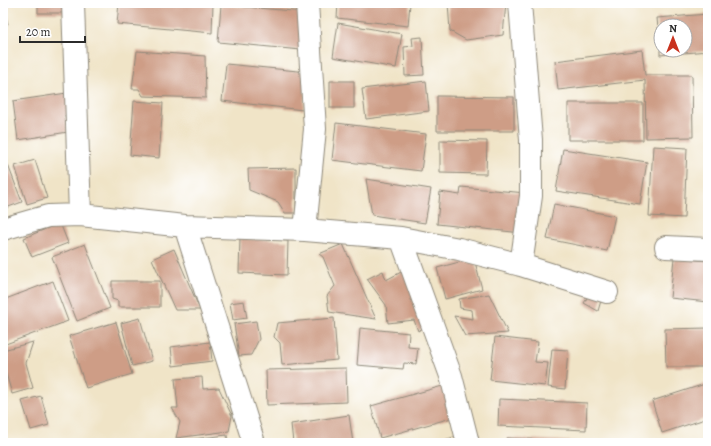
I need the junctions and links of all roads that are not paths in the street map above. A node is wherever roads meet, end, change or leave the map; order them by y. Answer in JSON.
{"nodes":[{"id":1,"x":73,"y":3,"type":"edge"},
{"id":2,"x":307,"y":3,"type":"edge"},
{"id":3,"x":520,"y":3,"type":"edge"},
{"id":4,"x":80,"y":215,"type":"junction"},
{"id":5,"x":185,"y":226,"type":"junction"},
{"id":6,"x":3,"y":229,"type":"edge"},
{"id":7,"x":305,"y":230,"type":"junction"},
{"id":8,"x":401,"y":238,"type":"junction"},
{"id":9,"x":666,"y":247,"type":"dead end"},
{"id":10,"x":708,"y":249,"type":"edge"},
{"id":11,"x":521,"y":265,"type":"junction"},
{"id":12,"x":607,"y":292,"type":"dead end"},
{"id":13,"x":254,"y":443,"type":"edge"},
{"id":14,"x":468,"y":443,"type":"edge"}],
"edges":[{"from":1,"to":4,"type":"street"},
{"from":2,"to":7,"type":"street"},
{"from":3,"to":11,"type":"street"},
{"from":4,"to":5,"type":"street"},
{"from":4,"to":6,"type":"street"},
{"from":5,"to":7,"type":"street"},
{"from":5,"to":13,"type":"street"},
{"from":7,"to":8,"type":"street"},
{"from":8,"to":11,"type":"street"},
{"from":8,"to":14,"type":"street"},
{"from":9,"to":10,"type":"street"},
{"from":11,"to":12,"type":"street"}]}
